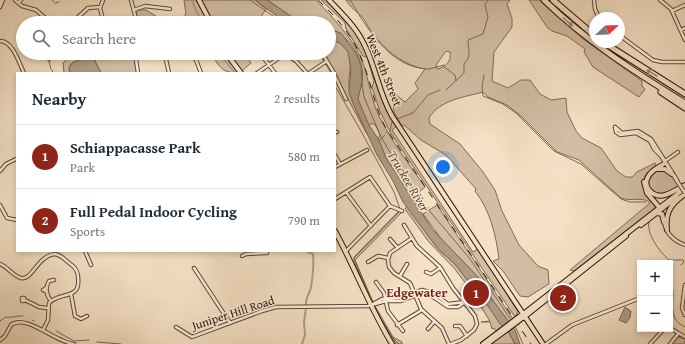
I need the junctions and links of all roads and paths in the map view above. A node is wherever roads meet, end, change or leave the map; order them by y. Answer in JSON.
{"nodes":[{"id":1,"x":15,"y":0,"type":"edge"},
{"id":2,"x":21,"y":0,"type":"edge"},
{"id":3,"x":102,"y":0,"type":"edge"},
{"id":4,"x":131,"y":0,"type":"edge"},
{"id":5,"x":199,"y":0,"type":"edge"},
{"id":6,"x":329,"y":0,"type":"edge"},
{"id":7,"x":544,"y":0,"type":"edge"},
{"id":8,"x":553,"y":0,"type":"edge"},
{"id":9,"x":660,"y":0,"type":"edge"},
{"id":10,"x":1,"y":1,"type":"edge"},
{"id":11,"x":594,"y":1,"type":"edge"},
{"id":12,"x":18,"y":3,"type":"junction"},
{"id":13,"x":685,"y":5,"type":"edge"},
{"id":14,"x":0,"y":7,"type":"edge"},
{"id":15,"x":100,"y":7,"type":"junction"},
{"id":16,"x":170,"y":9,"type":"dead end"},
{"id":17,"x":134,"y":10,"type":"junction"},
{"id":18,"x":672,"y":11,"type":"junction"},
{"id":19,"x":597,"y":12,"type":"edge"},
{"id":20,"x":43,"y":16,"type":"edge"},
{"id":21,"x":79,"y":16,"type":"edge"},
{"id":22,"x":102,"y":16,"type":"dead end"},
{"id":23,"x":136,"y":16,"type":"edge"},
{"id":24,"x":207,"y":16,"type":"edge"},
{"id":25,"x":685,"y":28,"type":"edge"},
{"id":26,"x":681,"y":30,"type":"junction"},
{"id":27,"x":589,"y":31,"type":"edge"},
{"id":28,"x":589,"y":39,"type":"edge"},
{"id":29,"x":625,"y":39,"type":"edge"},
{"id":30,"x":685,"y":40,"type":"edge"},
{"id":31,"x":0,"y":41,"type":"edge"},
{"id":32,"x":599,"y":48,"type":"edge"},
{"id":33,"x":601,"y":48,"type":"edge"},
{"id":34,"x":612,"y":48,"type":"edge"},
{"id":35,"x":16,"y":58,"type":"edge"},
{"id":36,"x":17,"y":60,"type":"edge"},
{"id":37,"x":136,"y":60,"type":"edge"},
{"id":38,"x":165,"y":60,"type":"edge"},
{"id":39,"x":196,"y":60,"type":"edge"},
{"id":40,"x":231,"y":60,"type":"edge"},
{"id":41,"x":265,"y":60,"type":"edge"},
{"id":42,"x":275,"y":60,"type":"edge"},
{"id":43,"x":293,"y":60,"type":"edge"},
{"id":44,"x":326,"y":62,"type":"joint"},
{"id":45,"x":685,"y":62,"type":"edge"},
{"id":46,"x":268,"y":65,"type":"junction"},
{"id":47,"x":23,"y":72,"type":"edge"},
{"id":48,"x":138,"y":72,"type":"edge"},
{"id":49,"x":168,"y":72,"type":"edge"},
{"id":50,"x":202,"y":72,"type":"edge"},
{"id":51,"x":240,"y":72,"type":"edge"},
{"id":52,"x":259,"y":72,"type":"edge"},
{"id":53,"x":274,"y":72,"type":"edge"},
{"id":54,"x":307,"y":72,"type":"edge"},
{"id":55,"x":310,"y":72,"type":"edge"},
{"id":56,"x":333,"y":72,"type":"edge"},
{"id":57,"x":336,"y":78,"type":"edge"},
{"id":58,"x":685,"y":94,"type":"edge"},
{"id":59,"x":346,"y":99,"type":"dead end"},
{"id":60,"x":685,"y":103,"type":"edge"},
{"id":61,"x":685,"y":108,"type":"edge"},
{"id":62,"x":367,"y":150,"type":"dead end"},
{"id":63,"x":678,"y":152,"type":"dead end"},
{"id":64,"x":336,"y":157,"type":"edge"},
{"id":65,"x":16,"y":159,"type":"dead end"},
{"id":66,"x":665,"y":162,"type":"junction"},
{"id":67,"x":340,"y":164,"type":"junction"},
{"id":68,"x":336,"y":166,"type":"edge"},
{"id":69,"x":0,"y":171,"type":"edge"},
{"id":70,"x":653,"y":171,"type":"junction"},
{"id":71,"x":672,"y":174,"type":"junction"},
{"id":72,"x":677,"y":181,"type":"junction"},
{"id":73,"x":685,"y":185,"type":"edge"},
{"id":74,"x":346,"y":192,"type":"junction"},
{"id":75,"x":685,"y":192,"type":"edge"},
{"id":76,"x":336,"y":198,"type":"edge"},
{"id":77,"x":0,"y":205,"type":"edge"},
{"id":78,"x":390,"y":206,"type":"junction"},
{"id":79,"x":659,"y":207,"type":"junction"},
{"id":80,"x":402,"y":211,"type":"dead end"},
{"id":81,"x":654,"y":214,"type":"junction"},
{"id":82,"x":16,"y":220,"type":"edge"},
{"id":83,"x":664,"y":222,"type":"joint"},
{"id":84,"x":404,"y":225,"type":"dead end"},
{"id":85,"x":371,"y":226,"type":"junction"},
{"id":86,"x":667,"y":230,"type":"junction"},
{"id":87,"x":336,"y":233,"type":"edge"},
{"id":88,"x":412,"y":238,"type":"junction"},
{"id":89,"x":390,"y":240,"type":"dead end"},
{"id":90,"x":685,"y":245,"type":"edge"},
{"id":91,"x":397,"y":247,"type":"junction"},
{"id":92,"x":346,"y":251,"type":"junction"},
{"id":93,"x":85,"y":252,"type":"edge"},
{"id":94,"x":267,"y":252,"type":"edge"},
{"id":95,"x":242,"y":256,"type":"dead end"},
{"id":96,"x":388,"y":258,"type":"junction"},
{"id":97,"x":368,"y":262,"type":"dead end"},
{"id":98,"x":0,"y":264,"type":"edge"},
{"id":99,"x":407,"y":264,"type":"dead end"},
{"id":100,"x":91,"y":265,"type":"dead end"},
{"id":101,"x":194,"y":268,"type":"dead end"},
{"id":102,"x":440,"y":268,"type":"junction"},
{"id":103,"x":494,"y":271,"type":"junction"},
{"id":104,"x":426,"y":272,"type":"dead end"},
{"id":105,"x":400,"y":276,"type":"junction"},
{"id":106,"x":54,"y":280,"type":"dead end"},
{"id":107,"x":376,"y":282,"type":"dead end"},
{"id":108,"x":565,"y":283,"type":"junction"},
{"id":109,"x":685,"y":286,"type":"edge"},
{"id":110,"x":414,"y":293,"type":"junction"},
{"id":111,"x":70,"y":294,"type":"junction"},
{"id":112,"x":637,"y":299,"type":"edge"},
{"id":113,"x":25,"y":300,"type":"dead end"},
{"id":114,"x":385,"y":300,"type":"junction"},
{"id":115,"x":51,"y":301,"type":"junction"},
{"id":116,"x":465,"y":302,"type":"junction"},
{"id":117,"x":370,"y":305,"type":"junction"},
{"id":118,"x":47,"y":308,"type":"junction"},
{"id":119,"x":422,"y":310,"type":"junction"},
{"id":120,"x":685,"y":315,"type":"edge"},
{"id":121,"x":87,"y":316,"type":"dead end"},
{"id":122,"x":522,"y":316,"type":"junction"},
{"id":123,"x":434,"y":322,"type":"junction"},
{"id":124,"x":230,"y":323,"type":"junction"},
{"id":125,"x":397,"y":325,"type":"junction"},
{"id":126,"x":455,"y":326,"type":"dead end"},
{"id":127,"x":176,"y":327,"type":"dead end"},
{"id":128,"x":428,"y":329,"type":"dead end"},
{"id":129,"x":42,"y":330,"type":"junction"},
{"id":130,"x":673,"y":330,"type":"edge"},
{"id":131,"x":402,"y":331,"type":"dead end"},
{"id":132,"x":661,"y":332,"type":"edge"},
{"id":133,"x":678,"y":334,"type":"junction"},
{"id":134,"x":467,"y":336,"type":"junction"},
{"id":135,"x":685,"y":337,"type":"edge"},
{"id":136,"x":0,"y":340,"type":"edge"},
{"id":137,"x":489,"y":341,"type":"edge"},
{"id":138,"x":74,"y":344,"type":"edge"},
{"id":139,"x":392,"y":344,"type":"edge"},
{"id":140,"x":450,"y":344,"type":"edge"},
{"id":141,"x":482,"y":344,"type":"edge"},
{"id":142,"x":544,"y":344,"type":"edge"},
{"id":143,"x":650,"y":344,"type":"edge"},
{"id":144,"x":670,"y":344,"type":"edge"}],
"edges":[{"from":1,"to":12,"type":"street"},
{"from":2,"to":12,"type":"street"},
{"from":3,"to":15,"type":"street"},
{"from":4,"to":17,"type":"street"},
{"from":5,"to":24,"type":"main road"},
{"from":6,"to":103,"type":"main road","name":"West 4th Street"},
{"from":7,"to":28,"type":"highway","one_way":true},
{"from":8,"to":27,"type":"highway"},
{"from":9,"to":18,"type":"street"},
{"from":10,"to":14,"type":"street"},
{"from":11,"to":19,"type":"street"},
{"from":12,"to":20,"type":"street"},
{"from":13,"to":18,"type":"street"},
{"from":15,"to":21,"type":"street"},
{"from":15,"to":22,"type":"street"},
{"from":16,"to":17,"type":"street"},
{"from":17,"to":23,"type":"street"},
{"from":18,"to":26,"type":"street"},
{"from":25,"to":26,"type":"street"},
{"from":26,"to":30,"type":"street"},
{"from":29,"to":45,"type":"street"},
{"from":31,"to":35,"type":"street"},
{"from":32,"to":61,"type":"highway"},
{"from":33,"to":60,"type":"highway"},
{"from":58,"to":34,"type":"highway","one_way":true},
{"from":36,"to":47,"type":"street"},
{"from":37,"to":48,"type":"street"},
{"from":38,"to":49,"type":"street"},
{"from":39,"to":50,"type":"street"},
{"from":40,"to":51,"type":"main road"},
{"from":41,"to":46,"type":"street"},
{"from":42,"to":46,"type":"street"},
{"from":43,"to":54,"type":"street"},
{"from":44,"to":55,"type":"street"},
{"from":44,"to":56,"type":"street"},
{"from":46,"to":52,"type":"street"},
{"from":46,"to":53,"type":"street"},
{"from":57,"to":59,"type":"street"},
{"from":62,"to":67,"type":"street"},
{"from":63,"to":66,"type":"street"},
{"from":64,"to":67,"type":"street"},
{"from":65,"to":69,"type":"street"},
{"from":66,"to":66,"type":"street"},
{"from":66,"to":70,"type":"main road"},
{"from":66,"to":71,"type":"street"},
{"from":66,"to":72,"type":"street"},
{"from":66,"to":79,"type":"main road"},
{"from":67,"to":68,"type":"street"},
{"from":70,"to":71,"type":"main road"},
{"from":70,"to":73,"type":"main road"},
{"from":71,"to":72,"type":"street"},
{"from":72,"to":75,"type":"street","bridge":true},
{"from":74,"to":76,"type":"street"},
{"from":74,"to":78,"type":"street"},
{"from":74,"to":85,"type":"street"},
{"from":75,"to":79,"type":"main road"},
{"from":75,"to":81,"type":"main road"},
{"from":75,"to":86,"type":"main road"},
{"from":77,"to":82,"type":"street"},
{"from":78,"to":80,"type":"street"},
{"from":78,"to":85,"type":"street"},
{"from":79,"to":108,"type":"main road"},
{"from":81,"to":83,"type":"main road"},
{"from":81,"to":108,"type":"main road"},
{"from":83,"to":86,"type":"street"},
{"from":84,"to":88,"type":"street"},
{"from":85,"to":92,"type":"street"},
{"from":86,"to":90,"type":"street"},
{"from":87,"to":92,"type":"main road"},
{"from":88,"to":91,"type":"street"},
{"from":88,"to":102,"type":"street"},
{"from":89,"to":91,"type":"street"},
{"from":91,"to":96,"type":"street"},
{"from":92,"to":117,"type":"main road"},
{"from":93,"to":100,"type":"street"},
{"from":94,"to":95,"type":"street"},
{"from":96,"to":97,"type":"street"},
{"from":96,"to":105,"type":"street"},
{"from":98,"to":111,"type":"street"},
{"from":99,"to":105,"type":"street"},
{"from":101,"to":124,"type":"street"},
{"from":102,"to":104,"type":"street"},
{"from":102,"to":116,"type":"street"},
{"from":103,"to":122,"type":"main road","name":"West 4th Street"},
{"from":103,"to":122,"type":"main road","name":"West 4th Street"},
{"from":105,"to":110,"type":"street"},
{"from":106,"to":115,"type":"street"},
{"from":107,"to":114,"type":"street"},
{"from":108,"to":122,"type":"main road"},
{"from":109,"to":120,"type":"street"},
{"from":110,"to":114,"type":"street","name":"Juniper Hill Road"},
{"from":110,"to":116,"type":"street"},
{"from":110,"to":119,"type":"street"},
{"from":111,"to":115,"type":"street"},
{"from":111,"to":121,"type":"street"},
{"from":112,"to":142,"type":"street"},
{"from":113,"to":118,"type":"street"},
{"from":114,"to":117,"type":"street","name":"Juniper Hill Road"},
{"from":114,"to":125,"type":"street"},
{"from":115,"to":118,"type":"street"},
{"from":116,"to":134,"type":"street"},
{"from":117,"to":124,"type":"street","name":"Juniper Hill Road"},
{"from":117,"to":139,"type":"main road"},
{"from":118,"to":129,"type":"street"},
{"from":119,"to":123,"type":"street"},
{"from":119,"to":125,"type":"street"},
{"from":122,"to":137,"type":"main road","bridge":true},
{"from":122,"to":142,"type":"main road","name":"West 4th Street"},
{"from":122,"to":142,"type":"main road"},
{"from":123,"to":128,"type":"street"},
{"from":123,"to":140,"type":"street"},
{"from":124,"to":127,"type":"street","name":"Juniper Hill Road"},
{"from":125,"to":131,"type":"street"},
{"from":126,"to":134,"type":"street"},
{"from":129,"to":136,"type":"street"},
{"from":129,"to":138,"type":"street"},
{"from":130,"to":133,"type":"street"},
{"from":132,"to":143,"type":"street"},
{"from":133,"to":135,"type":"street"},
{"from":133,"to":144,"type":"street"},
{"from":134,"to":140,"type":"street"},
{"from":137,"to":141,"type":"main road"}]}
